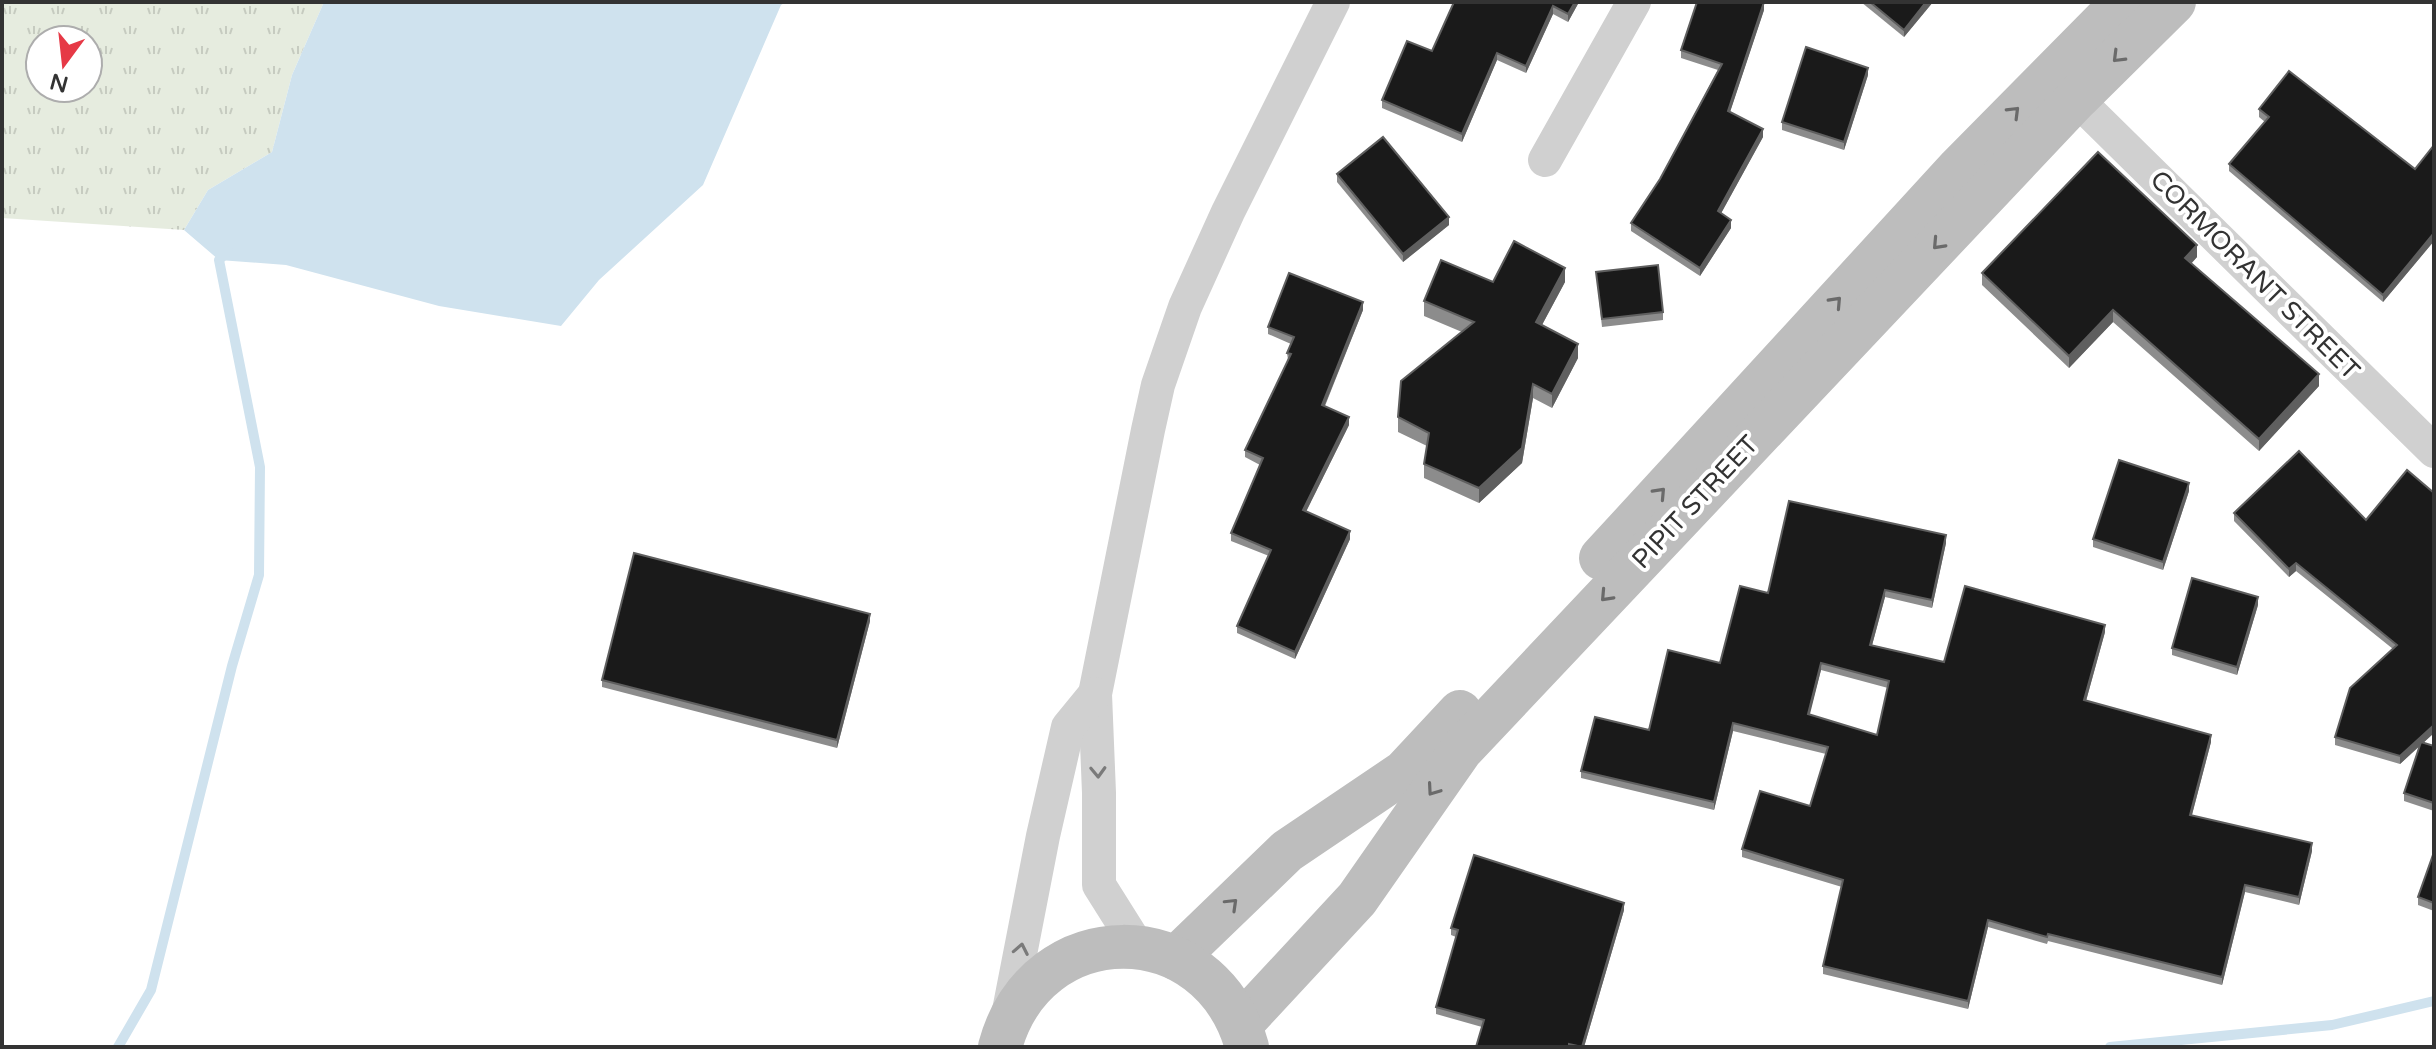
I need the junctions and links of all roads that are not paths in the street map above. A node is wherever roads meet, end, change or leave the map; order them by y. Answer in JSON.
{"nodes":[{"id":1,"x":1333,"y":2,"type":"edge"},
{"id":2,"x":1634,"y":2,"type":"edge"},
{"id":3,"x":2123,"y":2,"type":"edge"},
{"id":4,"x":2174,"y":2,"type":"edge"},
{"id":5,"x":2064,"y":86,"type":"junction"},
{"id":6,"x":1545,"y":160,"type":"dead end"},
{"id":7,"x":2434,"y":451,"type":"edge"},
{"id":8,"x":1095,"y":694,"type":"junction"},
{"id":9,"x":1157,"y":952,"type":"junction"},
{"id":10,"x":1244,"y":1035,"type":"edge"},
{"id":11,"x":1003,"y":1036,"type":"edge"}],
"edges":[{"from":1,"to":8,"type":"street"},
{"from":2,"to":6,"type":"street"},
{"from":3,"to":5,"type":"main road","name":"PIPIT STREET"},
{"from":4,"to":5,"type":"main road","name":"PIPIT STREET","one_way":true},
{"from":5,"to":7,"type":"street","name":"CORMORANT STREET"},
{"from":9,"to":5,"type":"main road","name":"PIPIT STREET","one_way":true},
{"from":5,"to":10,"type":"main road","name":"PIPIT STREET","one_way":true},
{"from":8,"to":9,"type":"street","one_way":true},
{"from":11,"to":8,"type":"street","one_way":true},
{"from":9,"to":10,"type":"main road"},
{"from":9,"to":11,"type":"main road"}]}
